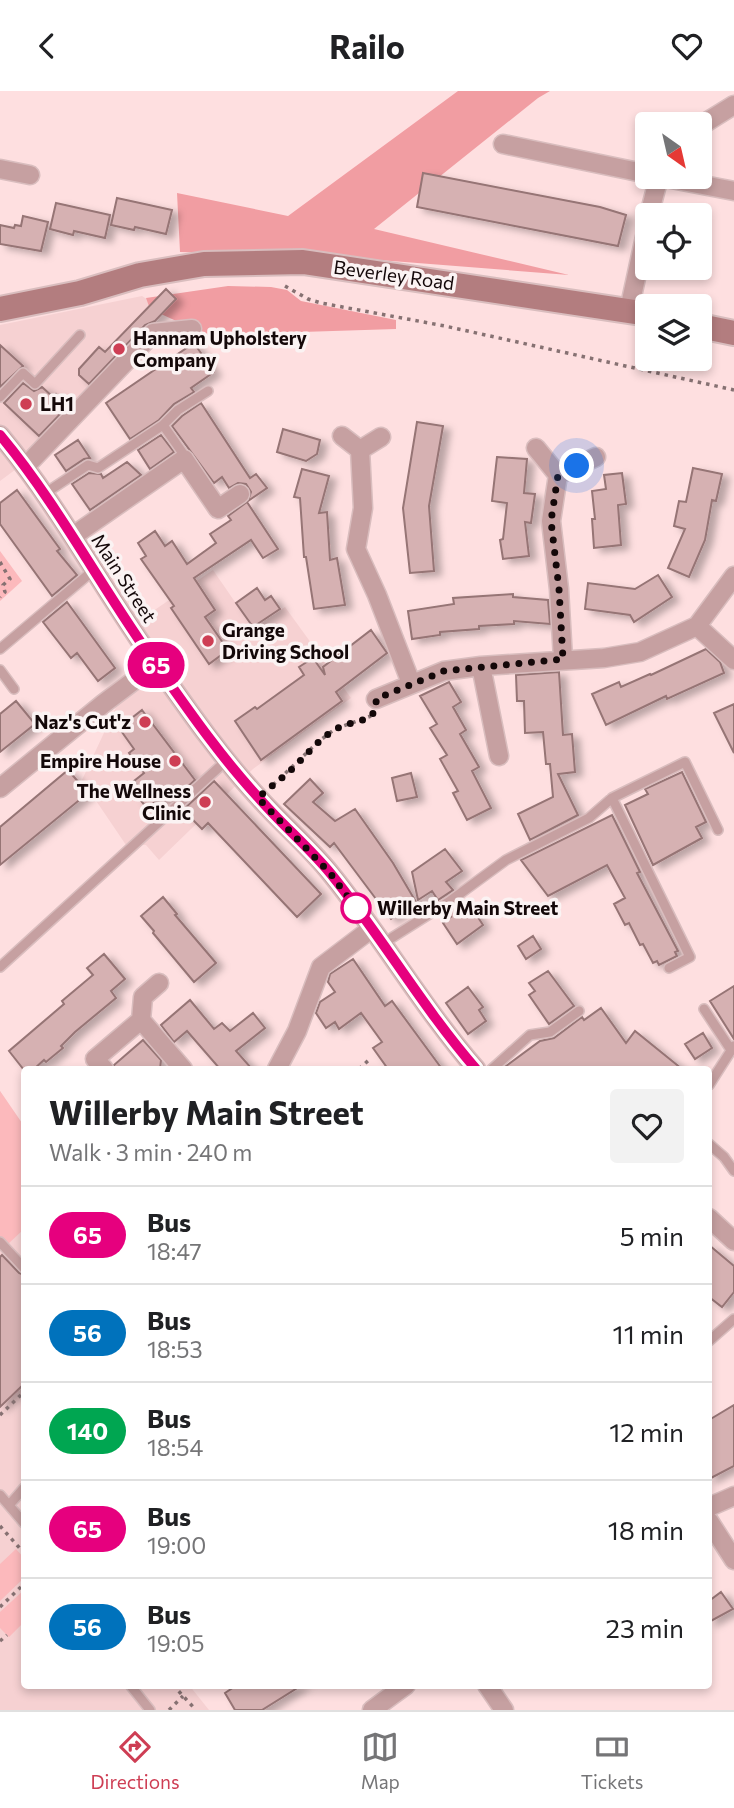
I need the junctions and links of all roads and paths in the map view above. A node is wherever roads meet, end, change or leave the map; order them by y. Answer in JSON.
{"nodes":[{"id":1,"x":734,"y":105,"type":"edge"},
{"id":2,"x":712,"y":119,"type":"edge"},
{"id":3,"x":503,"y":144,"type":"dead end"},
{"id":4,"x":0,"y":169,"type":"edge"},
{"id":5,"x":635,"y":171,"type":"edge"},
{"id":6,"x":30,"y":175,"type":"dead end"},
{"id":7,"x":712,"y":187,"type":"edge"},
{"id":8,"x":734,"y":191,"type":"edge"},
{"id":9,"x":140,"y":275,"type":"junction"},
{"id":10,"x":278,"y":285,"type":"dead end"},
{"id":11,"x":0,"y":293,"type":"edge"},
{"id":12,"x":0,"y":309,"type":"edge"},
{"id":13,"x":635,"y":312,"type":"edge"},
{"id":14,"x":712,"y":328,"type":"edge"},
{"id":15,"x":192,"y":329,"type":"dead end"},
{"id":16,"x":734,"y":333,"type":"edge"},
{"id":17,"x":80,"y":335,"type":"dead end"},
{"id":18,"x":734,"y":390,"type":"edge"},
{"id":19,"x":208,"y":391,"type":"dead end"},
{"id":20,"x":0,"y":397,"type":"edge"},
{"id":21,"x":163,"y":425,"type":"junction"},
{"id":22,"x":0,"y":435,"type":"edge"},
{"id":23,"x":342,"y":436,"type":"dead end"},
{"id":24,"x":381,"y":437,"type":"dead end"},
{"id":25,"x":536,"y":448,"type":"dead end"},
{"id":26,"x":360,"y":450,"type":"junction"},
{"id":27,"x":182,"y":452,"type":"dead end"},
{"id":28,"x":596,"y":457,"type":"dead end"},
{"id":29,"x":26,"y":467,"type":"junction"},
{"id":30,"x":558,"y":475,"type":"junction"},
{"id":31,"x":44,"y":494,"type":"junction"},
{"id":32,"x":240,"y":494,"type":"dead end"},
{"id":33,"x":73,"y":537,"type":"junction"},
{"id":34,"x":0,"y":562,"type":"edge"},
{"id":35,"x":95,"y":569,"type":"junction"},
{"id":36,"x":734,"y":576,"type":"edge"},
{"id":37,"x":0,"y":597,"type":"edge"},
{"id":38,"x":696,"y":626,"type":"junction"},
{"id":39,"x":0,"y":649,"type":"edge"},
{"id":40,"x":563,"y":659,"type":"junction"},
{"id":41,"x":734,"y":660,"type":"edge"},
{"id":42,"x":156,"y":664,"type":"junction"},
{"id":43,"x":481,"y":666,"type":"junction"},
{"id":44,"x":0,"y":670,"type":"edge"},
{"id":45,"x":411,"y":683,"type":"junction"},
{"id":46,"x":14,"y":689,"type":"dead end"},
{"id":47,"x":376,"y":699,"type":"joint"},
{"id":48,"x":499,"y":756,"type":"dead end"},
{"id":49,"x":227,"y":760,"type":"junction"},
{"id":50,"x":0,"y":788,"type":"edge"},
{"id":51,"x":258,"y":798,"type":"junction"},
{"id":52,"x":612,"y":798,"type":"junction"},
{"id":53,"x":718,"y":830,"type":"dead end"},
{"id":54,"x":371,"y":929,"type":"junction"},
{"id":55,"x":382,"y":944,"type":"junction"},
{"id":56,"x":0,"y":967,"type":"edge"},
{"id":57,"x":669,"y":968,"type":"dead end"},
{"id":58,"x":159,"y":983,"type":"dead end"},
{"id":59,"x":704,"y":1009,"type":"dead end"},
{"id":60,"x":579,"y":1011,"type":"dead end"},
{"id":61,"x":141,"y":1020,"type":"junction"},
{"id":62,"x":732,"y":1048,"type":"edge"},
{"id":63,"x":371,"y":1058,"type":"dead end"},
{"id":64,"x":101,"y":1066,"type":"edge"},
{"id":65,"x":180,"y":1066,"type":"edge"},
{"id":66,"x":278,"y":1066,"type":"edge"},
{"id":67,"x":362,"y":1066,"type":"edge"},
{"id":68,"x":474,"y":1066,"type":"edge"},
{"id":69,"x":495,"y":1066,"type":"edge"},
{"id":70,"x":712,"y":1080,"type":"edge"},
{"id":71,"x":712,"y":1146,"type":"edge"},
{"id":72,"x":734,"y":1171,"type":"edge"},
{"id":73,"x":712,"y":1221,"type":"edge"},
{"id":74,"x":734,"y":1241,"type":"edge"},
{"id":75,"x":0,"y":1242,"type":"edge"},
{"id":76,"x":21,"y":1265,"type":"edge"},
{"id":77,"x":734,"y":1319,"type":"edge"},
{"id":78,"x":712,"y":1338,"type":"edge"},
{"id":79,"x":21,"y":1395,"type":"edge"},
{"id":80,"x":0,"y":1415,"type":"edge"},
{"id":81,"x":21,"y":1491,"type":"edge"},
{"id":82,"x":0,"y":1495,"type":"edge"},
{"id":83,"x":734,"y":1496,"type":"edge"},
{"id":84,"x":10,"y":1504,"type":"junction"},
{"id":85,"x":712,"y":1506,"type":"edge"},
{"id":86,"x":21,"y":1519,"type":"edge"},
{"id":87,"x":0,"y":1526,"type":"edge"},
{"id":88,"x":712,"y":1526,"type":"edge"},
{"id":89,"x":21,"y":1550,"type":"edge"},
{"id":90,"x":734,"y":1560,"type":"edge"},
{"id":91,"x":21,"y":1587,"type":"edge"},
{"id":92,"x":0,"y":1607,"type":"edge"},
{"id":93,"x":7,"y":1635,"type":"dead end"},
{"id":94,"x":0,"y":1641,"type":"edge"},
{"id":95,"x":133,"y":1689,"type":"edge"},
{"id":96,"x":177,"y":1689,"type":"edge"},
{"id":97,"x":401,"y":1689,"type":"edge"},
{"id":98,"x":490,"y":1689,"type":"edge"},
{"id":99,"x":183,"y":1696,"type":"junction"},
{"id":100,"x":150,"y":1710,"type":"edge"},
{"id":101,"x":169,"y":1710,"type":"edge"},
{"id":102,"x":196,"y":1710,"type":"edge"},
{"id":103,"x":372,"y":1710,"type":"edge"},
{"id":104,"x":504,"y":1710,"type":"edge"}],
"edges":[{"from":1,"to":2,"type":"street"},
{"from":3,"to":5,"type":"street"},
{"from":4,"to":6,"type":"street"},
{"from":7,"to":8,"type":"street"},
{"from":9,"to":11,"type":"main road","name":"Beverley Road"},
{"from":9,"to":12,"type":"main road","name":"Beverley Road"},
{"from":9,"to":13,"type":"main road","name":"Beverley Road"},
{"from":10,"to":18,"type":"path"},
{"from":14,"to":16,"type":"main road"},
{"from":15,"to":29,"type":"street"},
{"from":17,"to":20,"type":"lane"},
{"from":19,"to":21,"type":"lane"},
{"from":21,"to":27,"type":"lane"},
{"from":21,"to":31,"type":"lane"},
{"from":22,"to":29,"type":"street","name":"Main Street"},
{"from":23,"to":26,"type":"street"},
{"from":24,"to":26,"type":"street"},
{"from":25,"to":30,"type":"street"},
{"from":26,"to":45,"type":"street"},
{"from":28,"to":30,"type":"street"},
{"from":29,"to":31,"type":"street","name":"Main Street"},
{"from":30,"to":40,"type":"street"},
{"from":31,"to":33,"type":"street","name":"Main Street"},
{"from":32,"to":33,"type":"street"},
{"from":33,"to":35,"type":"street","name":"Main Street"},
{"from":34,"to":37,"type":"path"},
{"from":35,"to":39,"type":"lane"},
{"from":35,"to":42,"type":"street","name":"Main Street"},
{"from":36,"to":38,"type":"street"},
{"from":38,"to":40,"type":"street"},
{"from":38,"to":41,"type":"street"},
{"from":40,"to":43,"type":"street"},
{"from":42,"to":49,"type":"street","name":"Main Street"},
{"from":42,"to":50,"type":"street"},
{"from":43,"to":45,"type":"street"},
{"from":43,"to":48,"type":"street"},
{"from":44,"to":46,"type":"lane"},
{"from":45,"to":47,"type":"street"},
{"from":47,"to":51,"type":"path"},
{"from":49,"to":51,"type":"street","name":"Main Street"},
{"from":49,"to":56,"type":"lane"},
{"from":51,"to":54,"type":"street","name":"Main Street"},
{"from":52,"to":53,"type":"lane"},
{"from":52,"to":55,"type":"lane"},
{"from":52,"to":57,"type":"lane"},
{"from":54,"to":55,"type":"street","name":"Main Street"},
{"from":54,"to":66,"type":"street"},
{"from":55,"to":68,"type":"street","name":"Main Street"},
{"from":58,"to":61,"type":"street"},
{"from":59,"to":62,"type":"lane"},
{"from":60,"to":69,"type":"lane"},
{"from":61,"to":64,"type":"street"},
{"from":61,"to":65,"type":"street"},
{"from":62,"to":70,"type":"lane"},
{"from":63,"to":67,"type":"path"},
{"from":71,"to":72,"type":"lane"},
{"from":73,"to":74,"type":"street"},
{"from":75,"to":76,"type":"lane"},
{"from":77,"to":78,"type":"lane"},
{"from":79,"to":80,"type":"path"},
{"from":81,"to":84,"type":"lane"},
{"from":82,"to":84,"type":"lane"},
{"from":83,"to":85,"type":"street"},
{"from":84,"to":86,"type":"lane"},
{"from":87,"to":89,"type":"path"},
{"from":88,"to":90,"type":"street"},
{"from":91,"to":92,"type":"path"},
{"from":93,"to":94,"type":"path"},
{"from":95,"to":100,"type":"lane"},
{"from":96,"to":99,"type":"path"},
{"from":97,"to":103,"type":"street"},
{"from":98,"to":104,"type":"street"},
{"from":99,"to":101,"type":"path"},
{"from":99,"to":102,"type":"path"}]}
